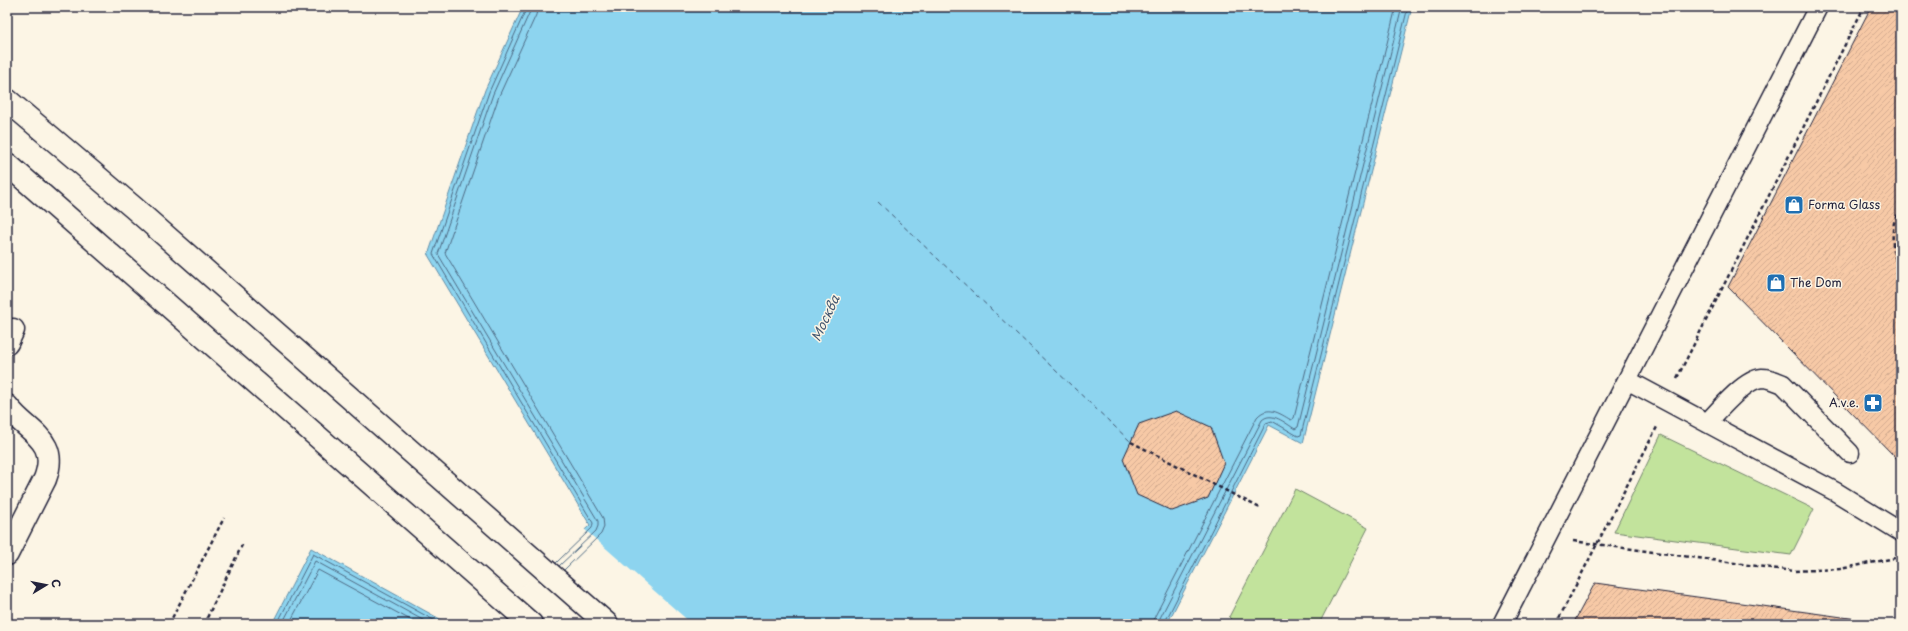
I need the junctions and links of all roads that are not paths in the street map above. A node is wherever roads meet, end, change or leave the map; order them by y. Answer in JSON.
{"nodes":[{"id":1,"x":1818,"y":7,"type":"edge"},
{"id":2,"x":7,"y":100,"type":"edge"},
{"id":3,"x":7,"y":164,"type":"edge"},
{"id":4,"x":1627,"y":380,"type":"junction"},
{"id":5,"x":7,"y":406,"type":"edge"},
{"id":6,"x":1707,"y":423,"type":"junction"},
{"id":7,"x":1850,"y":453,"type":"dead end"},
{"id":8,"x":1901,"y":532,"type":"edge"},
{"id":9,"x":7,"y":554,"type":"edge"},
{"id":10,"x":531,"y":624,"type":"edge"},
{"id":11,"x":607,"y":624,"type":"edge"},
{"id":12,"x":1502,"y":624,"type":"edge"}],
"edges":[{"from":1,"to":4,"type":"lane"},
{"from":2,"to":11,"type":"street"},
{"from":3,"to":10,"type":"street"},
{"from":4,"to":6,"type":"lane"},
{"from":4,"to":12,"type":"lane"},
{"from":5,"to":9,"type":"street"},
{"from":6,"to":7,"type":"lane"},
{"from":6,"to":8,"type":"lane"}]}
